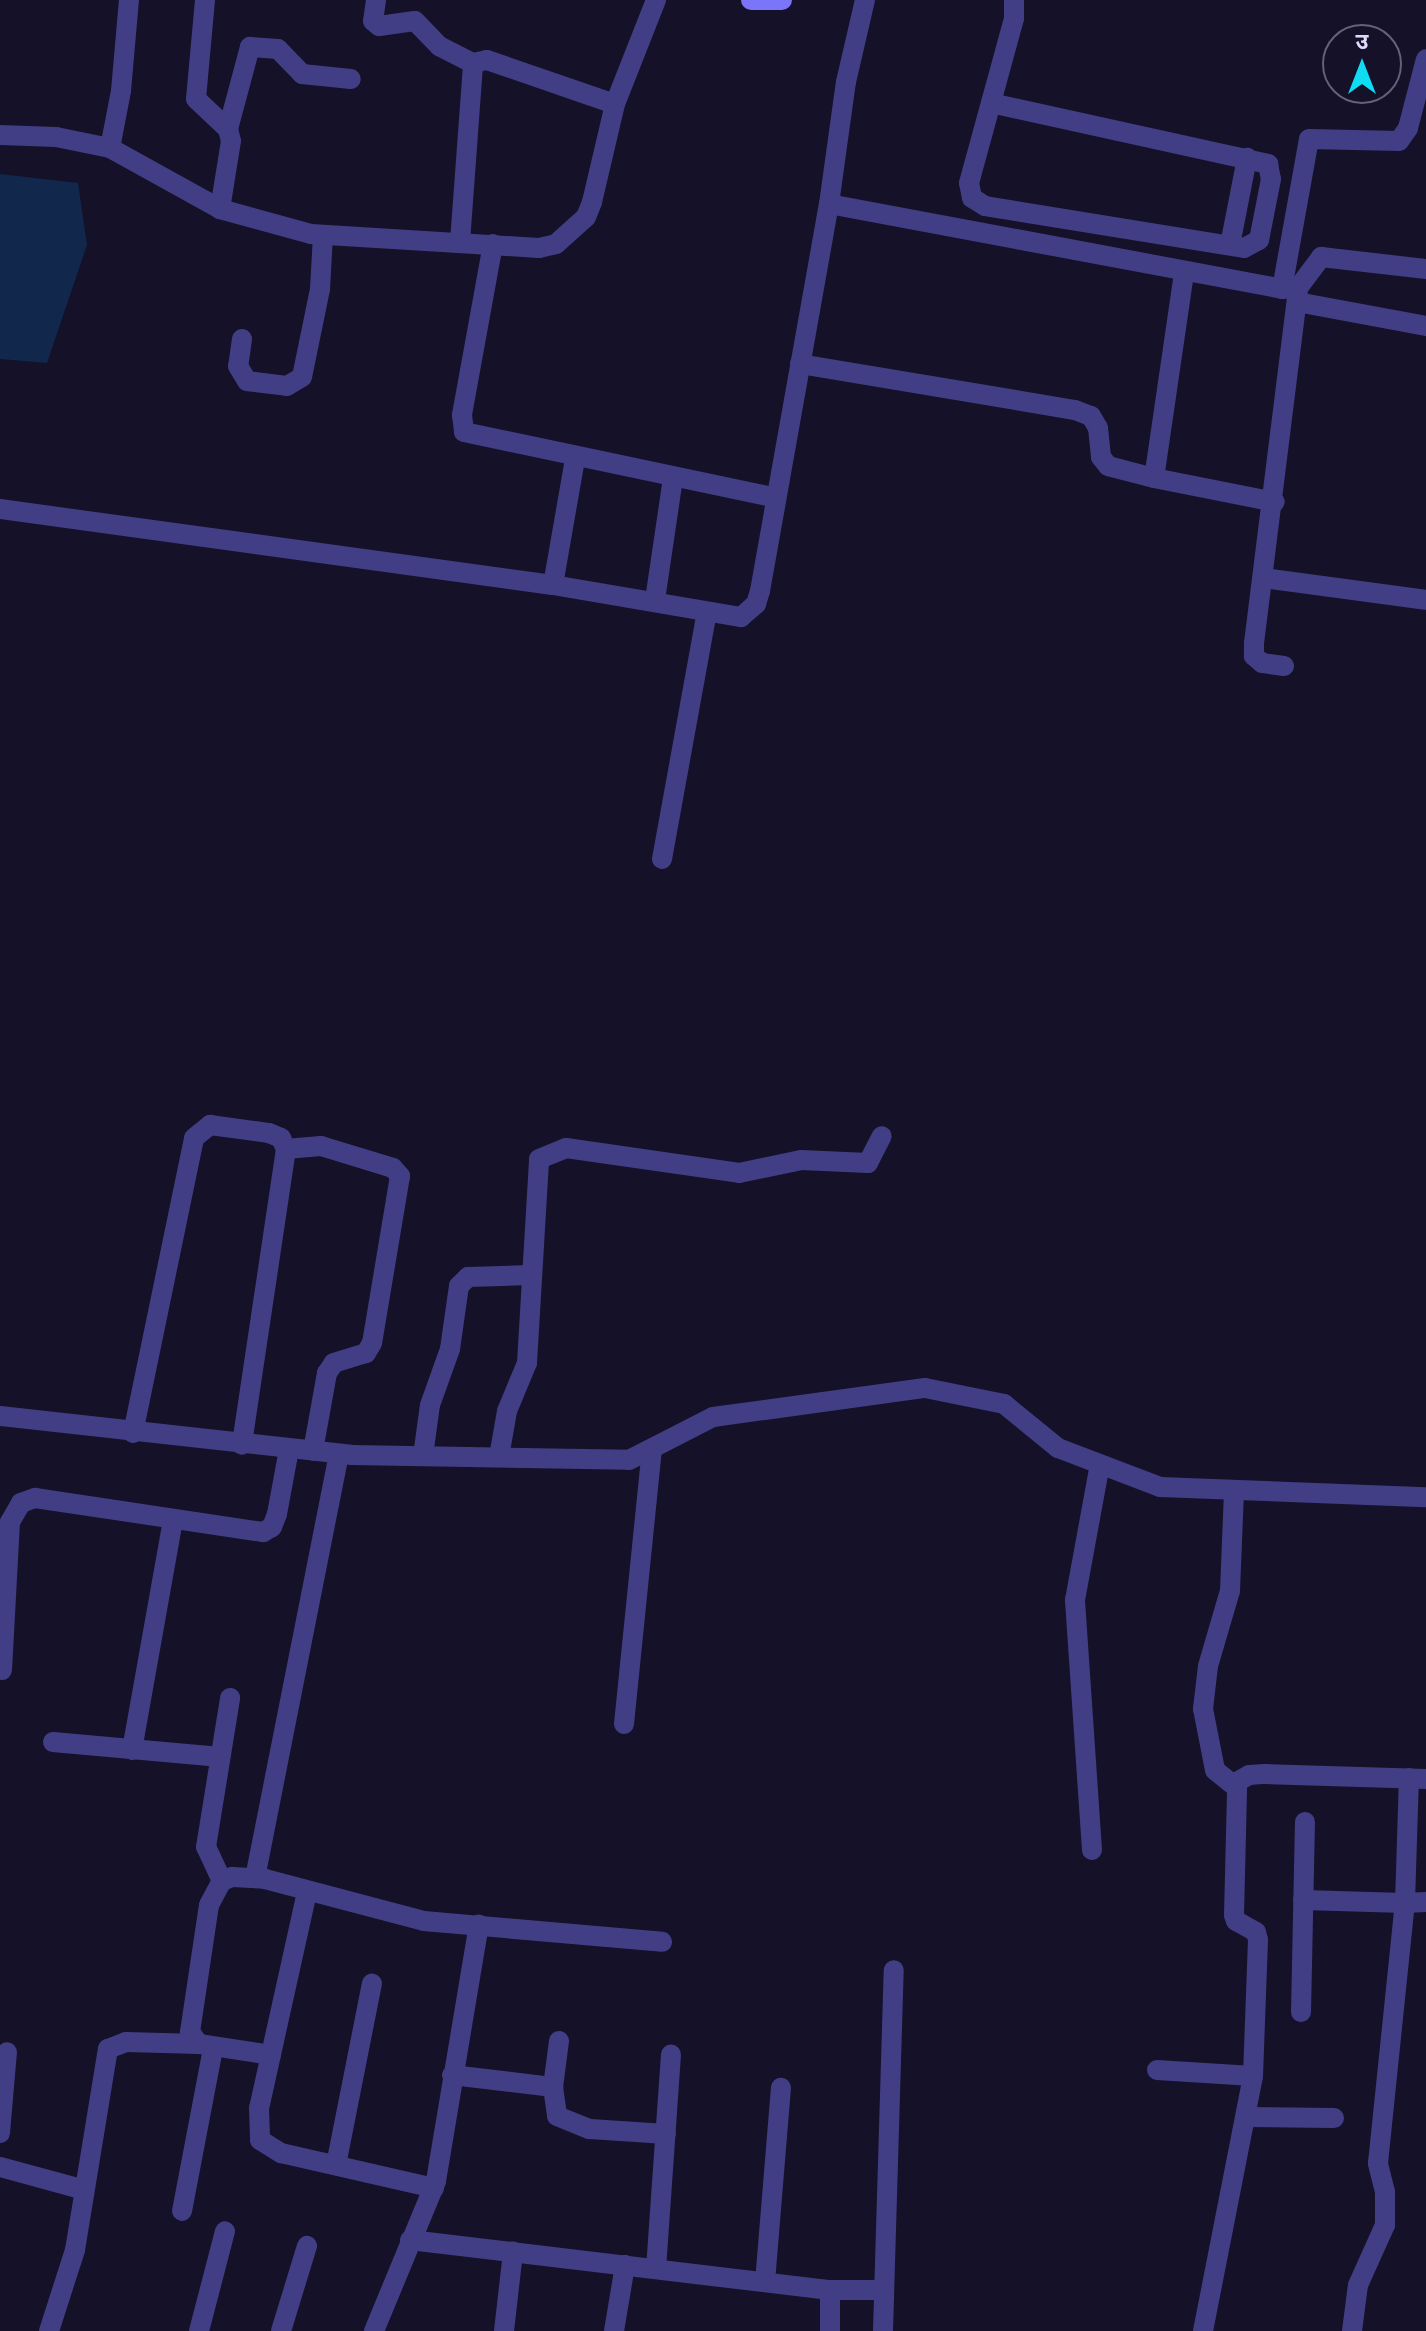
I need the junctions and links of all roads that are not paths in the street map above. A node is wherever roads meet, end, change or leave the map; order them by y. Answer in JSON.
{"nodes":[{"id":1,"x":129,"y":0,"type":"edge"},
{"id":2,"x":205,"y":0,"type":"edge"},
{"id":3,"x":376,"y":0,"type":"edge"},
{"id":4,"x":656,"y":0,"type":"edge"},
{"id":5,"x":751,"y":0,"type":"edge"},
{"id":6,"x":782,"y":0,"type":"edge"},
{"id":7,"x":865,"y":0,"type":"edge"},
{"id":8,"x":1014,"y":0,"type":"edge"},
{"id":9,"x":1426,"y":59,"type":"edge"},
{"id":10,"x":473,"y":63,"type":"junction"},
{"id":11,"x":351,"y":79,"type":"dead end"},
{"id":12,"x":991,"y":103,"type":"junction"},
{"id":13,"x":615,"y":104,"type":"junction"},
{"id":14,"x":228,"y":129,"type":"junction"},
{"id":15,"x":0,"y":135,"type":"edge"},
{"id":16,"x":110,"y":148,"type":"junction"},
{"id":17,"x":829,"y":204,"type":"junction"},
{"id":18,"x":220,"y":209,"type":"junction"},
{"id":19,"x":323,"y":236,"type":"junction"},
{"id":20,"x":460,"y":242,"type":"junction"},
{"id":21,"x":493,"y":244,"type":"junction"},
{"id":22,"x":1426,"y":269,"type":"edge"},
{"id":23,"x":1184,"y":273,"type":"junction"},
{"id":24,"x":1292,"y":293,"type":"junction"},
{"id":25,"x":1426,"y":326,"type":"edge"},
{"id":26,"x":242,"y":339,"type":"dead end"},
{"id":27,"x":800,"y":364,"type":"junction"},
{"id":28,"x":575,"y":459,"type":"junction"},
{"id":29,"x":673,"y":478,"type":"junction"},
{"id":30,"x":1154,"y":478,"type":"junction"},
{"id":31,"x":776,"y":498,"type":"junction"},
{"id":32,"x":1275,"y":502,"type":"junction"},
{"id":33,"x":0,"y":509,"type":"edge"},
{"id":34,"x":1264,"y":578,"type":"junction"},
{"id":35,"x":553,"y":585,"type":"junction"},
{"id":36,"x":655,"y":600,"type":"junction"},
{"id":37,"x":1426,"y":600,"type":"edge"},
{"id":38,"x":707,"y":612,"type":"junction"},
{"id":39,"x":1284,"y":666,"type":"dead end"},
{"id":40,"x":662,"y":859,"type":"dead end"},
{"id":41,"x":882,"y":1136,"type":"dead end"},
{"id":42,"x":286,"y":1149,"type":"junction"},
{"id":43,"x":530,"y":1275,"type":"junction"},
{"id":44,"x":0,"y":1416,"type":"edge"},
{"id":45,"x":133,"y":1433,"type":"junction"},
{"id":46,"x":242,"y":1445,"type":"junction"},
{"id":47,"x":289,"y":1449,"type":"junction"},
{"id":48,"x":652,"y":1450,"type":"junction"},
{"id":49,"x":313,"y":1451,"type":"junction"},
{"id":50,"x":339,"y":1454,"type":"junction"},
{"id":51,"x":423,"y":1456,"type":"junction"},
{"id":52,"x":499,"y":1457,"type":"junction"},
{"id":53,"x":1100,"y":1464,"type":"junction"},
{"id":54,"x":1234,"y":1491,"type":"junction"},
{"id":55,"x":1426,"y":1497,"type":"edge"},
{"id":56,"x":173,"y":1520,"type":"junction"},
{"id":57,"x":2,"y":1670,"type":"dead end"},
{"id":58,"x":230,"y":1698,"type":"dead end"},
{"id":59,"x":624,"y":1724,"type":"dead end"},
{"id":60,"x":53,"y":1742,"type":"dead end"},
{"id":61,"x":132,"y":1750,"type":"junction"},
{"id":62,"x":220,"y":1757,"type":"junction"},
{"id":63,"x":1418,"y":1779,"type":"edge"},
{"id":64,"x":1233,"y":1784,"type":"junction"},
{"id":65,"x":1305,"y":1822,"type":"dead end"},
{"id":66,"x":1092,"y":1850,"type":"dead end"},
{"id":67,"x":255,"y":1878,"type":"junction"},
{"id":68,"x":222,"y":1881,"type":"junction"},
{"id":69,"x":307,"y":1892,"type":"junction"},
{"id":70,"x":1303,"y":1900,"type":"junction"},
{"id":71,"x":1426,"y":1902,"type":"edge"},
{"id":72,"x":1405,"y":1903,"type":"junction"},
{"id":73,"x":479,"y":1925,"type":"junction"},
{"id":74,"x":662,"y":1942,"type":"dead end"},
{"id":75,"x":894,"y":1970,"type":"dead end"},
{"id":76,"x":372,"y":1984,"type":"dead end"},
{"id":77,"x":1301,"y":2012,"type":"dead end"},
{"id":78,"x":559,"y":2041,"type":"dead end"},
{"id":79,"x":206,"y":2046,"type":"junction"},
{"id":80,"x":7,"y":2052,"type":"dead end"},
{"id":81,"x":271,"y":2055,"type":"junction"},
{"id":82,"x":671,"y":2055,"type":"dead end"},
{"id":83,"x":1157,"y":2070,"type":"dead end"},
{"id":84,"x":452,"y":2075,"type":"junction"},
{"id":85,"x":1253,"y":2076,"type":"junction"},
{"id":86,"x":553,"y":2087,"type":"junction"},
{"id":87,"x":781,"y":2088,"type":"dead end"},
{"id":88,"x":1246,"y":2117,"type":"junction"},
{"id":89,"x":1334,"y":2118,"type":"dead end"},
{"id":90,"x":0,"y":2133,"type":"edge"},
{"id":91,"x":666,"y":2134,"type":"junction"},
{"id":92,"x":336,"y":2165,"type":"junction"},
{"id":93,"x":0,"y":2167,"type":"edge"},
{"id":94,"x":434,"y":2188,"type":"junction"},
{"id":95,"x":81,"y":2189,"type":"junction"},
{"id":96,"x":182,"y":2211,"type":"dead end"},
{"id":97,"x":225,"y":2231,"type":"dead end"},
{"id":98,"x":410,"y":2240,"type":"junction"},
{"id":99,"x":307,"y":2246,"type":"dead end"},
{"id":100,"x":513,"y":2252,"type":"junction"},
{"id":101,"x":625,"y":2265,"type":"junction"},
{"id":102,"x":656,"y":2269,"type":"junction"},
{"id":103,"x":765,"y":2282,"type":"junction"},
{"id":104,"x":830,"y":2290,"type":"junction"},
{"id":105,"x":883,"y":2290,"type":"junction"},
{"id":106,"x":49,"y":2331,"type":"edge"},
{"id":107,"x":199,"y":2331,"type":"edge"},
{"id":108,"x":281,"y":2331,"type":"edge"},
{"id":109,"x":374,"y":2331,"type":"edge"},
{"id":110,"x":504,"y":2331,"type":"edge"},
{"id":111,"x":614,"y":2331,"type":"edge"},
{"id":112,"x":830,"y":2331,"type":"edge"},
{"id":113,"x":883,"y":2331,"type":"edge"},
{"id":114,"x":1203,"y":2331,"type":"edge"},
{"id":115,"x":1352,"y":2331,"type":"edge"}],
"edges":[{"from":1,"to":16,"type":"street"},
{"from":2,"to":14,"type":"street"},
{"from":3,"to":10,"type":"street"},
{"from":4,"to":13,"type":"street"},
{"from":5,"to":6,"type":"street"},
{"from":7,"to":17,"type":"street"},
{"from":8,"to":12,"type":"street"},
{"from":9,"to":24,"type":"street"},
{"from":10,"to":13,"type":"street"},
{"from":10,"to":20,"type":"street"},
{"from":11,"to":14,"type":"street"},
{"from":12,"to":12,"type":"street"},
{"from":13,"to":21,"type":"street"},
{"from":14,"to":18,"type":"street"},
{"from":15,"to":16,"type":"street"},
{"from":16,"to":18,"type":"street"},
{"from":17,"to":23,"type":"street"},
{"from":17,"to":27,"type":"street"},
{"from":18,"to":19,"type":"street"},
{"from":19,"to":20,"type":"street"},
{"from":19,"to":26,"type":"street"},
{"from":20,"to":21,"type":"street"},
{"from":21,"to":28,"type":"street"},
{"from":22,"to":24,"type":"street"},
{"from":23,"to":24,"type":"street"},
{"from":23,"to":30,"type":"street"},
{"from":24,"to":25,"type":"street"},
{"from":24,"to":32,"type":"street"},
{"from":27,"to":30,"type":"street"},
{"from":27,"to":31,"type":"street"},
{"from":28,"to":29,"type":"street"},
{"from":28,"to":35,"type":"street"},
{"from":29,"to":31,"type":"street"},
{"from":29,"to":36,"type":"street"},
{"from":30,"to":32,"type":"street"},
{"from":31,"to":38,"type":"street"},
{"from":32,"to":34,"type":"street"},
{"from":33,"to":35,"type":"street"},
{"from":34,"to":37,"type":"street"},
{"from":34,"to":39,"type":"street"},
{"from":35,"to":36,"type":"street"},
{"from":36,"to":38,"type":"street"},
{"from":38,"to":40,"type":"street"},
{"from":41,"to":43,"type":"street"},
{"from":42,"to":45,"type":"street"},
{"from":42,"to":46,"type":"street"},
{"from":42,"to":49,"type":"street"},
{"from":43,"to":51,"type":"street"},
{"from":43,"to":52,"type":"street"},
{"from":44,"to":45,"type":"street"},
{"from":45,"to":46,"type":"street"},
{"from":46,"to":47,"type":"street"},
{"from":47,"to":49,"type":"street"},
{"from":47,"to":56,"type":"street"},
{"from":48,"to":52,"type":"street"},
{"from":48,"to":53,"type":"street"},
{"from":48,"to":59,"type":"street"},
{"from":49,"to":50,"type":"street"},
{"from":50,"to":51,"type":"street"},
{"from":50,"to":67,"type":"street"},
{"from":51,"to":52,"type":"street"},
{"from":53,"to":54,"type":"street"},
{"from":53,"to":66,"type":"street"},
{"from":54,"to":55,"type":"street"},
{"from":54,"to":64,"type":"street"},
{"from":56,"to":57,"type":"street"},
{"from":56,"to":61,"type":"street"},
{"from":58,"to":62,"type":"street"},
{"from":60,"to":61,"type":"street"},
{"from":61,"to":62,"type":"street"},
{"from":62,"to":68,"type":"street"},
{"from":63,"to":64,"type":"street"},
{"from":63,"to":72,"type":"street"},
{"from":64,"to":85,"type":"street"},
{"from":65,"to":70,"type":"street"},
{"from":67,"to":68,"type":"street"},
{"from":67,"to":69,"type":"street"},
{"from":68,"to":79,"type":"street"},
{"from":69,"to":73,"type":"street"},
{"from":69,"to":81,"type":"street"},
{"from":70,"to":72,"type":"street"},
{"from":70,"to":77,"type":"street"},
{"from":71,"to":72,"type":"street"},
{"from":72,"to":115,"type":"street"},
{"from":73,"to":74,"type":"street"},
{"from":73,"to":84,"type":"street"},
{"from":75,"to":105,"type":"street"},
{"from":76,"to":92,"type":"street"},
{"from":78,"to":86,"type":"street"},
{"from":79,"to":81,"type":"street"},
{"from":79,"to":95,"type":"street"},
{"from":79,"to":96,"type":"street"},
{"from":80,"to":90,"type":"street"},
{"from":81,"to":92,"type":"street"},
{"from":82,"to":91,"type":"street"},
{"from":83,"to":85,"type":"street"},
{"from":84,"to":86,"type":"street"},
{"from":84,"to":94,"type":"street"},
{"from":85,"to":88,"type":"street"},
{"from":86,"to":91,"type":"street"},
{"from":87,"to":103,"type":"street"},
{"from":88,"to":89,"type":"street"},
{"from":88,"to":114,"type":"street"},
{"from":91,"to":102,"type":"street"},
{"from":92,"to":94,"type":"street"},
{"from":93,"to":95,"type":"street"},
{"from":94,"to":98,"type":"street"},
{"from":95,"to":106,"type":"street"},
{"from":97,"to":107,"type":"street"},
{"from":98,"to":100,"type":"street"},
{"from":98,"to":109,"type":"street"},
{"from":99,"to":108,"type":"street"},
{"from":100,"to":101,"type":"street"},
{"from":100,"to":110,"type":"street"},
{"from":101,"to":102,"type":"street"},
{"from":101,"to":111,"type":"street"},
{"from":102,"to":103,"type":"street"},
{"from":103,"to":104,"type":"street"},
{"from":104,"to":105,"type":"street"},
{"from":104,"to":112,"type":"street"},
{"from":105,"to":113,"type":"street"}]}
